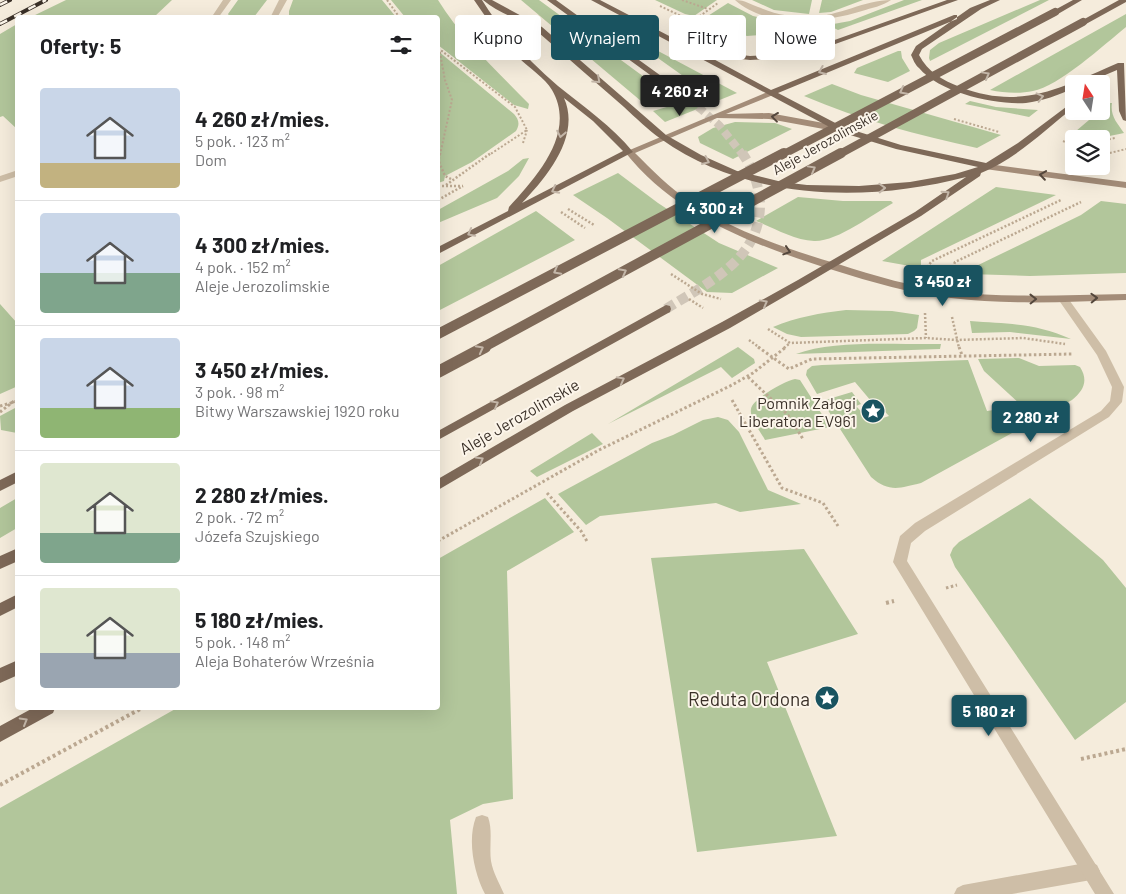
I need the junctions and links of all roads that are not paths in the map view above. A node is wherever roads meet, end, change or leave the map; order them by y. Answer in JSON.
{"nodes":[{"id":1,"x":227,"y":0,"type":"edge"},
{"id":2,"x":283,"y":0,"type":"edge"},
{"id":3,"x":478,"y":0,"type":"edge"},
{"id":4,"x":487,"y":0,"type":"edge"},
{"id":5,"x":552,"y":0,"type":"edge"},
{"id":6,"x":595,"y":0,"type":"edge"},
{"id":7,"x":739,"y":0,"type":"edge"},
{"id":8,"x":887,"y":0,"type":"edge"},
{"id":9,"x":954,"y":0,"type":"edge"},
{"id":10,"x":996,"y":0,"type":"edge"},
{"id":11,"x":1078,"y":0,"type":"edge"},
{"id":12,"x":1124,"y":0,"type":"edge"},
{"id":13,"x":981,"y":6,"type":"junction"},
{"id":14,"x":216,"y":15,"type":"edge"},
{"id":15,"x":275,"y":15,"type":"edge"},
{"id":16,"x":669,"y":39,"type":"edge"},
{"id":17,"x":746,"y":58,"type":"edge"},
{"id":18,"x":710,"y":60,"type":"edge"},
{"id":19,"x":1123,"y":63,"type":"edge"},
{"id":20,"x":1096,"y":75,"type":"edge"},
{"id":21,"x":1108,"y":75,"type":"edge"},
{"id":22,"x":554,"y":87,"type":"junction"},
{"id":23,"x":1065,"y":88,"type":"edge"},
{"id":24,"x":770,"y":93,"type":"junction"},
{"id":25,"x":690,"y":99,"type":"tunnel mouth"},
{"id":26,"x":1065,"y":109,"type":"edge"},
{"id":27,"x":1126,"y":118,"type":"edge"},
{"id":28,"x":705,"y":119,"type":"junction"},
{"id":29,"x":840,"y":129,"type":"junction"},
{"id":30,"x":663,"y":137,"type":"junction"},
{"id":31,"x":629,"y":152,"type":"junction"},
{"id":32,"x":988,"y":167,"type":"junction"},
{"id":33,"x":15,"y":174,"type":"edge"},
{"id":34,"x":0,"y":179,"type":"edge"},
{"id":35,"x":1126,"y":185,"type":"edge"},
{"id":36,"x":506,"y":216,"type":"junction"},
{"id":37,"x":440,"y":251,"type":"edge"},
{"id":38,"x":830,"y":266,"type":"junction"},
{"id":39,"x":1126,"y":296,"type":"edge"},
{"id":40,"x":1063,"y":299,"type":"junction"},
{"id":41,"x":666,"y":309,"type":"tunnel mouth"},
{"id":42,"x":440,"y":333,"type":"edge"},
{"id":43,"x":440,"y":371,"type":"edge"},
{"id":44,"x":440,"y":435,"type":"edge"},
{"id":45,"x":15,"y":477,"type":"edge"},
{"id":46,"x":1,"y":483,"type":"edge"},
{"id":47,"x":440,"y":484,"type":"edge"},
{"id":48,"x":15,"y":556,"type":"edge"},
{"id":49,"x":0,"y":563,"type":"edge"},
{"id":50,"x":15,"y":602,"type":"edge"},
{"id":51,"x":0,"y":610,"type":"edge"},
{"id":52,"x":15,"y":668,"type":"edge"},
{"id":53,"x":0,"y":676,"type":"edge"},
{"id":54,"x":43,"y":710,"type":"edge"},
{"id":55,"x":0,"y":734,"type":"edge"},
{"id":56,"x":482,"y":823,"type":"dead end"},
{"id":57,"x":1091,"y":871,"type":"junction"},
{"id":58,"x":495,"y":894,"type":"edge"},
{"id":59,"x":963,"y":894,"type":"edge"},
{"id":60,"x":1105,"y":894,"type":"edge"}],
"edges":[{"from":1,"to":14,"type":"street"},
{"from":2,"to":15,"type":"street"},
{"from":3,"to":22,"type":"main road"},
{"from":4,"to":30,"type":"main road","one_way":true},
{"from":5,"to":25,"type":"main road"},
{"from":6,"to":16,"type":"main road"},
{"from":7,"to":8,"type":"street"},
{"from":9,"to":17,"type":"main road"},
{"from":10,"to":13,"type":"main road"},
{"from":11,"to":42,"type":"main road","name":"Aleje Jerozolimskie","one_way":true,"bridge":true},
{"from":43,"to":12,"type":"main road","name":"Aleje Jerozolimskie","one_way":true,"bridge":true},
{"from":13,"to":23,"type":"main road","one_way":true},
{"from":13,"to":24,"type":"main road","one_way":true},
{"from":18,"to":24,"type":"main road"},
{"from":19,"to":20,"type":"main road"},
{"from":19,"to":21,"type":"main road"},
{"from":19,"to":27,"type":"main road"},
{"from":22,"to":31,"type":"main road"},
{"from":22,"to":36,"type":"main road","one_way":true},
{"from":24,"to":28,"type":"main road"},
{"from":24,"to":29,"type":"main road"},
{"from":26,"to":32,"type":"main road","name":"Aleje Jerozolimskie"},
{"from":29,"to":28,"type":"main road","one_way":true},
{"from":28,"to":30,"type":"main road"},
{"from":29,"to":32,"type":"main road"},
{"from":30,"to":31,"type":"main road"},
{"from":30,"to":32,"type":"main road","one_way":true},
{"from":31,"to":36,"type":"main road","one_way":true},
{"from":31,"to":38,"type":"main road","one_way":true},
{"from":35,"to":32,"type":"main road","one_way":true},
{"from":38,"to":32,"type":"main road","name":"Aleje Jerozolimskie","one_way":true},
{"from":33,"to":34,"type":"street"},
{"from":36,"to":37,"type":"main road","one_way":true},
{"from":38,"to":40,"type":"main road","one_way":true},
{"from":47,"to":38,"type":"main road","name":"Aleje Jerozolimskie","one_way":true},
{"from":40,"to":39,"type":"main road","one_way":true},
{"from":40,"to":57,"type":"street"},
{"from":44,"to":41,"type":"main road","one_way":true},
{"from":45,"to":46,"type":"main road"},
{"from":48,"to":49,"type":"main road"},
{"from":50,"to":51,"type":"main road"},
{"from":52,"to":53,"type":"main road"},
{"from":55,"to":54,"type":"main road","one_way":true},
{"from":56,"to":58,"type":"street"},
{"from":57,"to":59,"type":"street"},
{"from":57,"to":60,"type":"street"}]}
